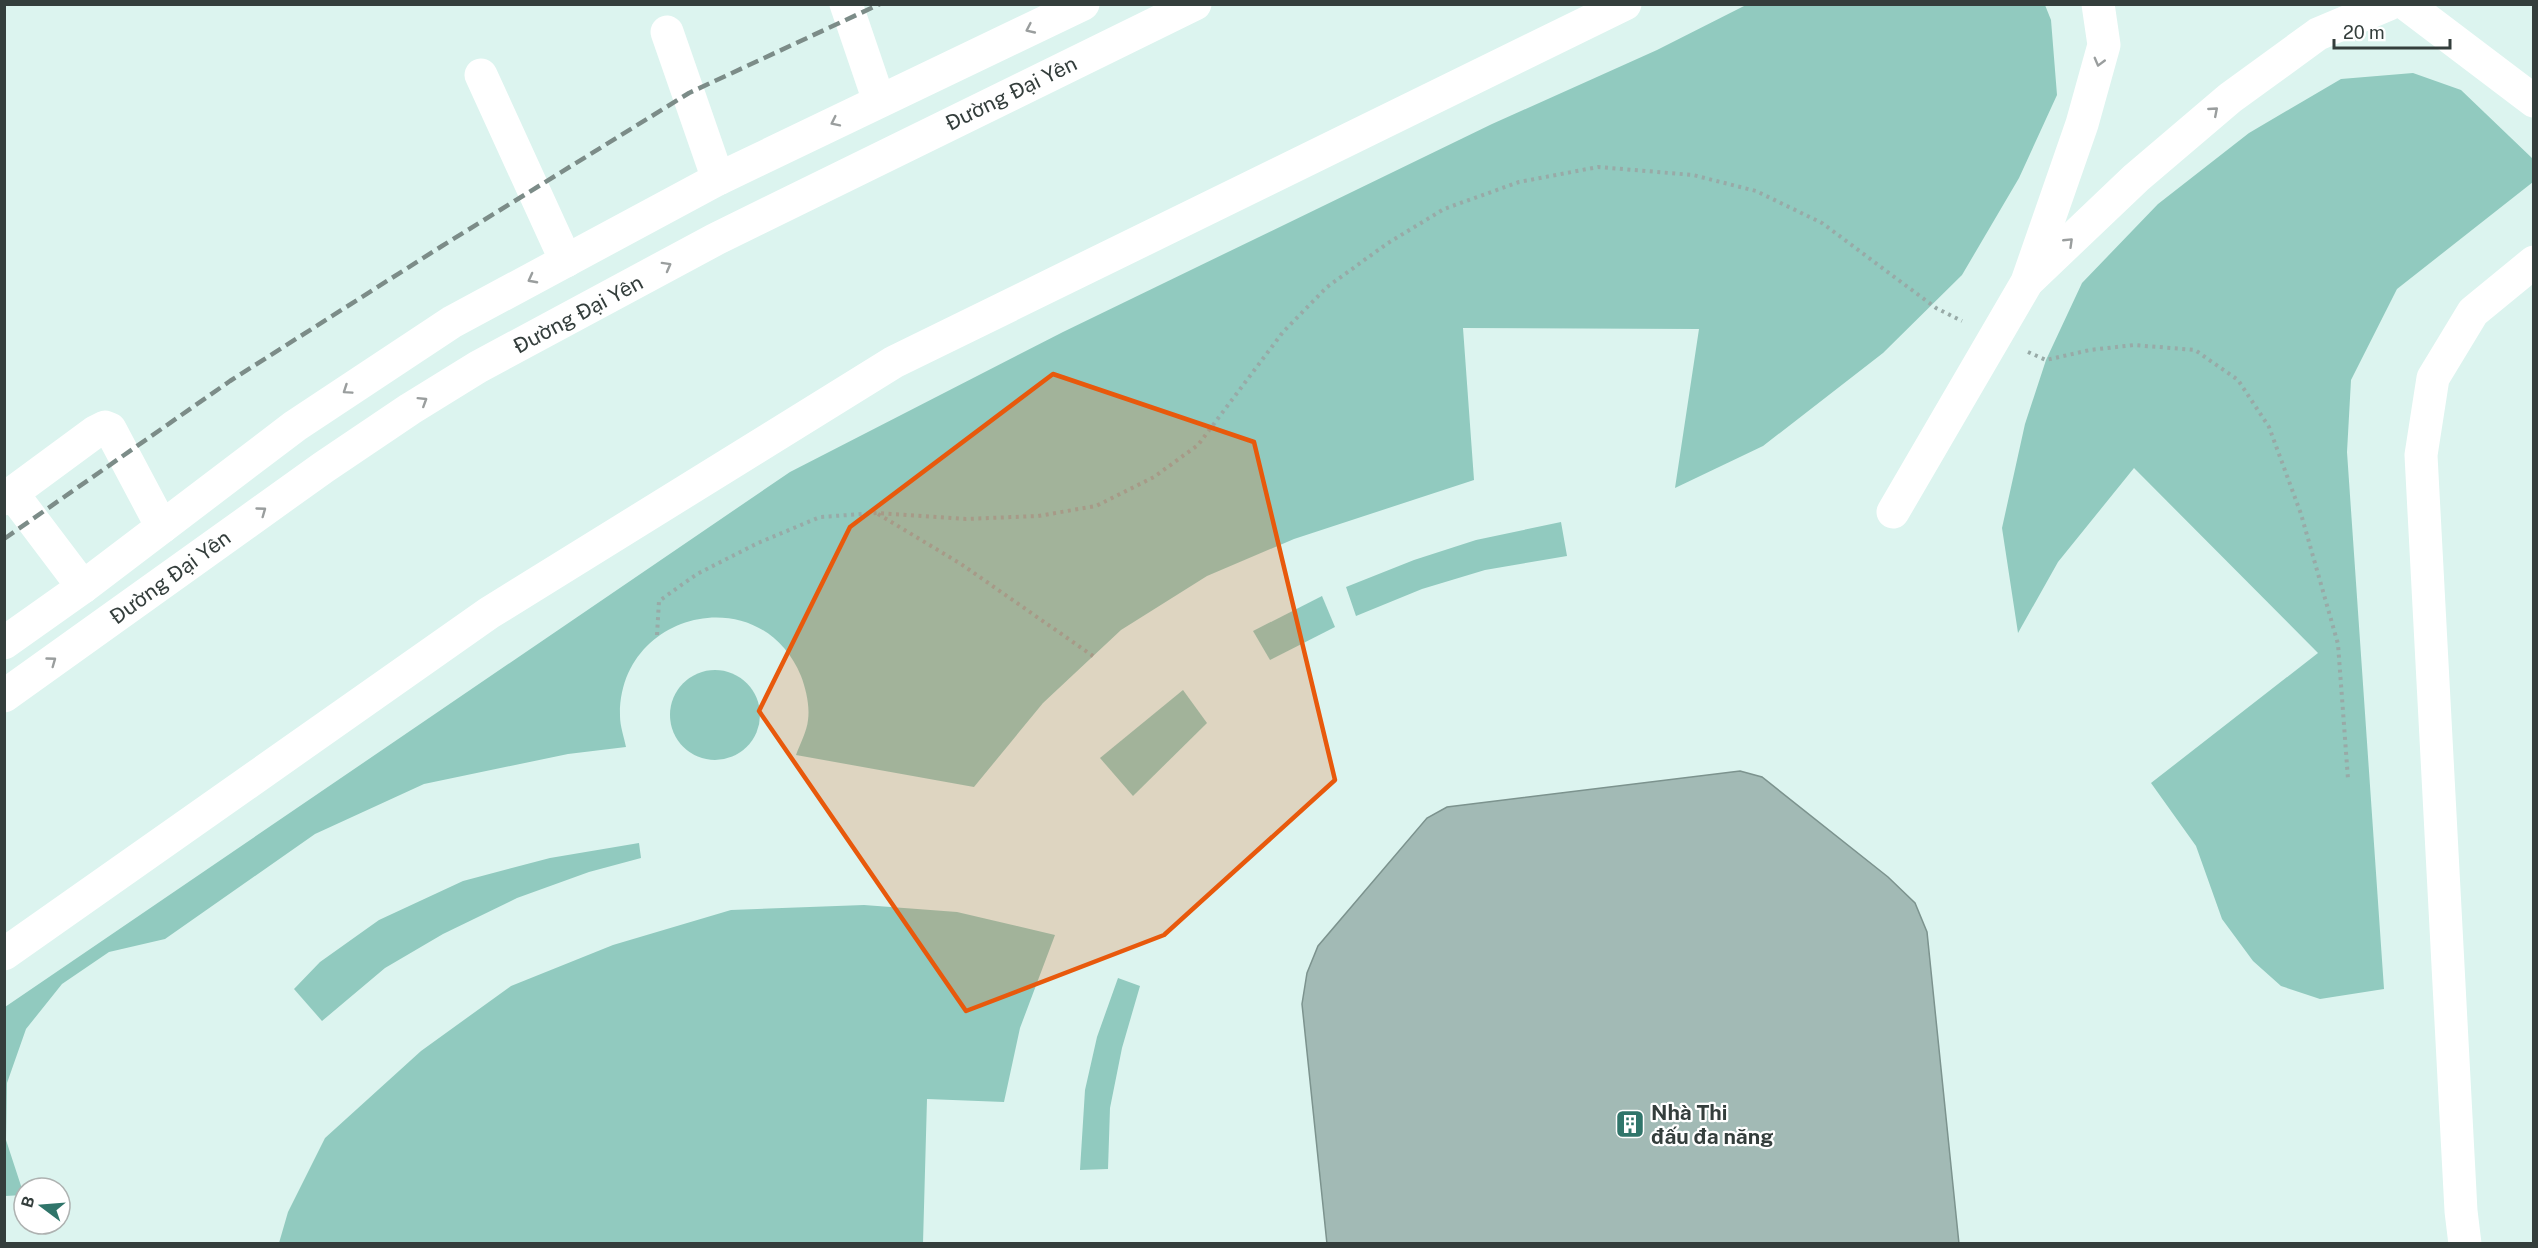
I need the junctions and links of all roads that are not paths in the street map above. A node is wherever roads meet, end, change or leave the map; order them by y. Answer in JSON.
{"nodes":[{"id":1,"x":846,"y":4,"type":"edge"},
{"id":2,"x":1083,"y":4,"type":"edge"},
{"id":3,"x":1195,"y":4,"type":"edge"},
{"id":4,"x":1624,"y":4,"type":"edge"},
{"id":5,"x":2098,"y":4,"type":"edge"},
{"id":6,"x":2389,"y":4,"type":"edge"},
{"id":7,"x":2406,"y":4,"type":"edge"},
{"id":8,"x":667,"y":32,"type":"dead end"},
{"id":9,"x":482,"y":75,"type":"dead end"},
{"id":10,"x":879,"y":101,"type":"junction"},
{"id":11,"x":2534,"y":101,"type":"edge"},
{"id":12,"x":718,"y":179,"type":"junction"},
{"id":13,"x":566,"y":261,"type":"junction"},
{"id":14,"x":2534,"y":262,"type":"edge"},
{"id":15,"x":2027,"y":282,"type":"junction"},
{"id":16,"x":8,"y":496,"type":"edge"},
{"id":17,"x":1893,"y":512,"type":"dead end"},
{"id":18,"x":162,"y":527,"type":"junction"},
{"id":19,"x":83,"y":587,"type":"junction"},
{"id":20,"x":4,"y":643,"type":"edge"},
{"id":21,"x":4,"y":696,"type":"edge"},
{"id":22,"x":4,"y":954,"type":"edge"},
{"id":23,"x":2465,"y":1244,"type":"edge"}],
"edges":[{"from":1,"to":10,"type":"main road"},
{"from":2,"to":10,"type":"main road","name":"Đường Đại Yên","one_way":true},
{"from":21,"to":3,"type":"main road","name":"Đường Đại Yên","one_way":true},
{"from":4,"to":22,"type":"main road"},
{"from":5,"to":15,"type":"main road","one_way":true},
{"from":15,"to":6,"type":"main road","one_way":true},
{"from":7,"to":11,"type":"main road"},
{"from":8,"to":12,"type":"main road"},
{"from":9,"to":13,"type":"main road"},
{"from":10,"to":12,"type":"main road","name":"Đường Đại Yên","one_way":true},
{"from":12,"to":13,"type":"main road","name":"Đường Đại Yên"},
{"from":13,"to":18,"type":"main road","name":"Đường Đại Yên","one_way":true},
{"from":14,"to":23,"type":"main road"},
{"from":15,"to":17,"type":"main road"},
{"from":16,"to":18,"type":"main road"},
{"from":16,"to":19,"type":"main road"},
{"from":18,"to":19,"type":"main road","name":"Đường Đại Yên"},
{"from":19,"to":20,"type":"main road","name":"Đường Đại Yên"}]}
